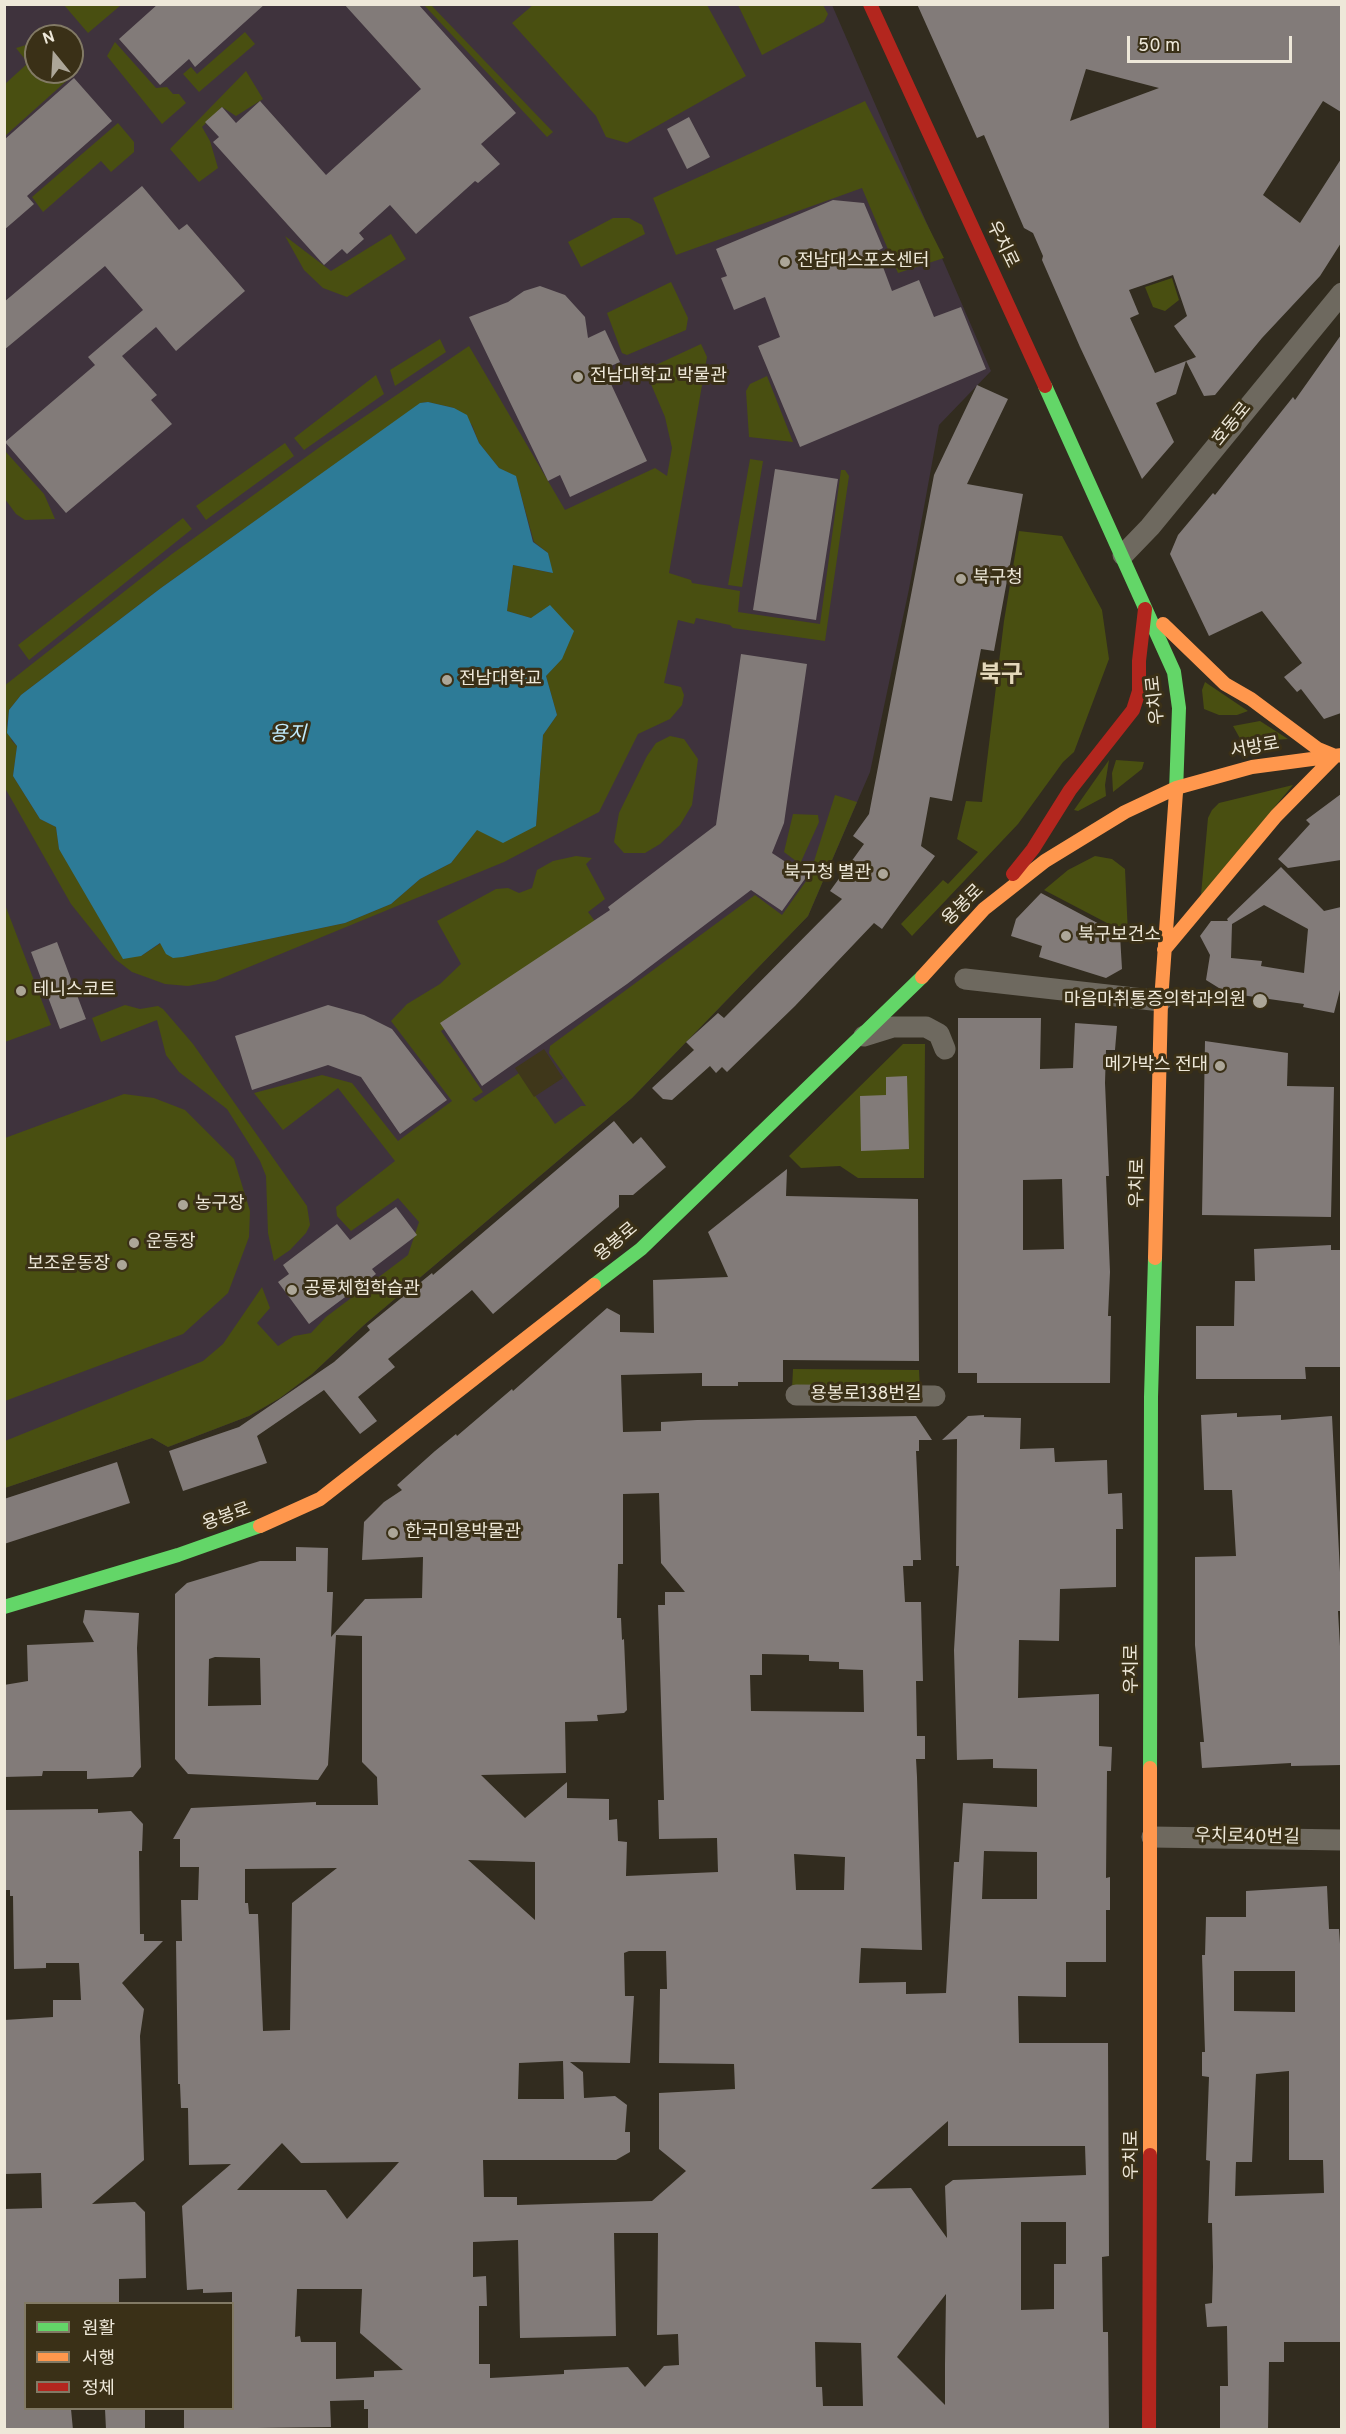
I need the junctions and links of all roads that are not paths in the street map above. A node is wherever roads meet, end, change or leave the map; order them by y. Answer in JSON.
{"nodes":[{"id":1,"x":870,"y":4,"type":"edge"},
{"id":2,"x":1341,"y":293,"type":"edge"},
{"id":3,"x":1123,"y":555,"type":"junction"},
{"id":4,"x":1145,"y":609,"type":"junction"},
{"id":5,"x":1338,"y":755,"type":"edge"},
{"id":6,"x":1176,"y":788,"type":"junction"},
{"id":7,"x":984,"y":909,"type":"junction"},
{"id":8,"x":1164,"y":950,"type":"junction"},
{"id":9,"x":965,"y":980,"type":"dead end"},
{"id":10,"x":1161,"y":1001,"type":"junction"},
{"id":11,"x":858,"y":1038,"type":"junction"},
{"id":12,"x":945,"y":1050,"type":"dead end"},
{"id":13,"x":796,"y":1395,"type":"dead end"},
{"id":14,"x":935,"y":1396,"type":"dead end"},
{"id":15,"x":4,"y":1607,"type":"edge"},
{"id":16,"x":1152,"y":1837,"type":"junction"},
{"id":17,"x":1341,"y":1839,"type":"edge"},
{"id":18,"x":1149,"y":2430,"type":"edge"}],
"edges":[{"from":1,"to":3,"type":"main road","name":"우치로"},
{"from":2,"to":3,"type":"street","name":"호동로"},
{"from":3,"to":4,"type":"main road","name":"우치로"},
{"from":4,"to":5,"type":"main road"},
{"from":4,"to":6,"type":"main road","name":"우치로"},
{"from":4,"to":7,"type":"main road"},
{"from":5,"to":6,"type":"main road","name":"서방로"},
{"from":5,"to":8,"type":"main road"},
{"from":6,"to":7,"type":"main road","name":"용봉로"},
{"from":6,"to":8,"type":"main road","name":"우치로"},
{"from":7,"to":11,"type":"main road","name":"용봉로"},
{"from":8,"to":10,"type":"main road","name":"우치로"},
{"from":9,"to":10,"type":"street"},
{"from":10,"to":16,"type":"main road","name":"우치로"},
{"from":11,"to":12,"type":"street"},
{"from":11,"to":15,"type":"main road","name":"용봉로"},
{"from":13,"to":14,"type":"street","name":"용봉로138번길"},
{"from":16,"to":17,"type":"street","name":"우치로40번길"},
{"from":16,"to":18,"type":"main road","name":"우치로"}]}
